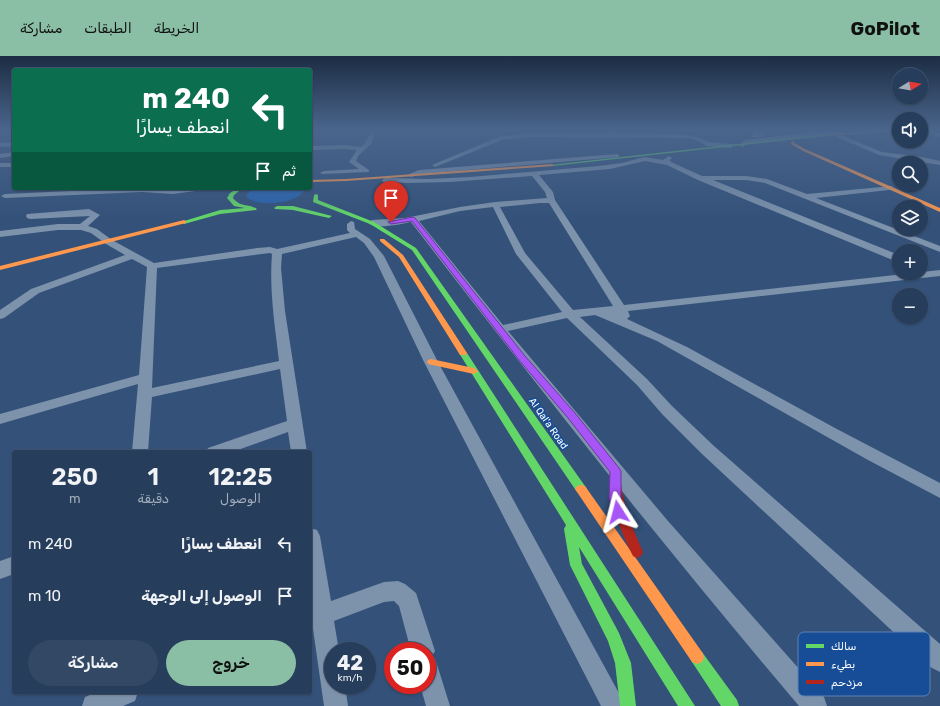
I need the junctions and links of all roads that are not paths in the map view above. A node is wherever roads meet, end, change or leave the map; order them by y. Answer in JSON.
{"nodes":[{"id":1,"x":353,"y":159,"type":"edge"},
{"id":2,"x":449,"y":159,"type":"edge"},
{"id":3,"x":625,"y":159,"type":"edge"},
{"id":4,"x":632,"y":159,"type":"edge"},
{"id":5,"x":641,"y":159,"type":"edge"},
{"id":6,"x":661,"y":159,"type":"edge"},
{"id":7,"x":674,"y":159,"type":"edge"},
{"id":8,"x":825,"y":159,"type":"edge"},
{"id":9,"x":927,"y":159,"type":"edge"},
{"id":10,"x":670,"y":160,"type":"junction"},
{"id":11,"x":940,"y":163,"type":"edge"},
{"id":12,"x":12,"y":165,"type":"edge"},
{"id":13,"x":0,"y":166,"type":"edge"},
{"id":14,"x":367,"y":171,"type":"junction"},
{"id":15,"x":324,"y":173,"type":"dead end"},
{"id":16,"x":415,"y":173,"type":"junction"},
{"id":17,"x":533,"y":173,"type":"junction"},
{"id":18,"x":395,"y":176,"type":"junction"},
{"id":19,"x":702,"y":178,"type":"junction"},
{"id":20,"x":359,"y":179,"type":"junction"},
{"id":21,"x":386,"y":180,"type":"junction"},
{"id":22,"x":312,"y":182,"type":"edge"},
{"id":23,"x":312,"y":183,"type":"edge"},
{"id":24,"x":889,"y":188,"type":"junction"},
{"id":25,"x":13,"y":190,"type":"edge"},
{"id":26,"x":142,"y":190,"type":"edge"},
{"id":27,"x":142,"y":190,"type":"edge"},
{"id":28,"x":188,"y":190,"type":"edge"},
{"id":29,"x":60,"y":193,"type":"junction"},
{"id":30,"x":318,"y":193,"type":"junction"},
{"id":31,"x":230,"y":194,"type":"edge"},
{"id":32,"x":804,"y":196,"type":"junction"},
{"id":33,"x":3,"y":197,"type":"edge"},
{"id":34,"x":551,"y":200,"type":"junction"},
{"id":35,"x":495,"y":204,"type":"junction"},
{"id":36,"x":276,"y":208,"type":"junction"},
{"id":37,"x":254,"y":209,"type":"junction"},
{"id":38,"x":940,"y":210,"type":"edge"},
{"id":39,"x":197,"y":218,"type":"junction"},
{"id":40,"x":413,"y":219,"type":"junction"},
{"id":41,"x":24,"y":220,"type":"junction"},
{"id":42,"x":372,"y":223,"type":"junction"},
{"id":43,"x":82,"y":227,"type":"junction"},
{"id":44,"x":355,"y":229,"type":"junction"},
{"id":45,"x":4,"y":233,"type":"edge"},
{"id":46,"x":109,"y":242,"type":"junction"},
{"id":47,"x":940,"y":249,"type":"edge"},
{"id":48,"x":277,"y":252,"type":"junction"},
{"id":49,"x":134,"y":255,"type":"junction"},
{"id":50,"x":892,"y":256,"type":"edge"},
{"id":51,"x":152,"y":266,"type":"junction"},
{"id":52,"x":0,"y":268,"type":"edge"},
{"id":53,"x":928,"y":270,"type":"edge"},
{"id":54,"x":938,"y":274,"type":"edge"},
{"id":55,"x":620,"y":308,"type":"junction"},
{"id":56,"x":596,"y":311,"type":"junction"},
{"id":57,"x":570,"y":314,"type":"junction"},
{"id":58,"x":0,"y":315,"type":"edge"},
{"id":59,"x":626,"y":322,"type":"junction"},
{"id":60,"x":500,"y":329,"type":"junction"},
{"id":61,"x":431,"y":362,"type":"junction"},
{"id":62,"x":287,"y":364,"type":"junction"},
{"id":63,"x":474,"y":371,"type":"junction"},
{"id":64,"x":145,"y":378,"type":"junction"},
{"id":65,"x":145,"y":394,"type":"junction"},
{"id":66,"x":0,"y":419,"type":"edge"},
{"id":67,"x":295,"y":424,"type":"junction"},
{"id":68,"x":140,"y":450,"type":"edge"},
{"id":69,"x":220,"y":450,"type":"edge"},
{"id":70,"x":298,"y":450,"type":"edge"},
{"id":71,"x":615,"y":471,"type":"junction"},
{"id":72,"x":940,"y":492,"type":"edge"},
{"id":73,"x":569,"y":521,"type":"junction"},
{"id":74,"x":12,"y":566,"type":"edge"},
{"id":75,"x":312,"y":568,"type":"edge"},
{"id":76,"x":0,"y":570,"type":"edge"},
{"id":77,"x":315,"y":617,"type":"edge"},
{"id":78,"x":680,"y":631,"type":"junction"},
{"id":79,"x":909,"y":632,"type":"edge"},
{"id":80,"x":420,"y":642,"type":"edge"},
{"id":81,"x":930,"y":651,"type":"edge"},
{"id":82,"x":940,"y":660,"type":"edge"},
{"id":83,"x":798,"y":686,"type":"edge"},
{"id":84,"x":121,"y":694,"type":"edge"},
{"id":85,"x":435,"y":694,"type":"edge"},
{"id":86,"x":806,"y":696,"type":"edge"},
{"id":87,"x":94,"y":706,"type":"edge"},
{"id":88,"x":336,"y":706,"type":"edge"},
{"id":89,"x":438,"y":706,"type":"edge"},
{"id":90,"x":614,"y":706,"type":"edge"},
{"id":91,"x":628,"y":706,"type":"edge"},
{"id":92,"x":687,"y":706,"type":"edge"},
{"id":93,"x":731,"y":706,"type":"edge"},
{"id":94,"x":815,"y":706,"type":"edge"}],
"edges":[{"from":1,"to":14,"type":"street"},
{"from":2,"to":16,"type":"street"},
{"from":3,"to":16,"type":"main road"},
{"from":4,"to":21,"type":"main road"},
{"from":5,"to":17,"type":"street"},
{"from":6,"to":10,"type":"main road"},
{"from":7,"to":10,"type":"main road"},
{"from":8,"to":24,"type":"main road"},
{"from":9,"to":11,"type":"street"},
{"from":10,"to":19,"type":"street"},
{"from":12,"to":13,"type":"street"},
{"from":14,"to":15,"type":"street"},
{"from":14,"to":18,"type":"street"},
{"from":14,"to":20,"type":"street"},
{"from":16,"to":18,"type":"main road"},
{"from":17,"to":21,"type":"street"},
{"from":17,"to":34,"type":"street"},
{"from":18,"to":20,"type":"main road"},
{"from":19,"to":32,"type":"street"},
{"from":19,"to":50,"type":"street"},
{"from":20,"to":22,"type":"main road"},
{"from":21,"to":30,"type":"main road"},
{"from":23,"to":30,"type":"main road"},
{"from":24,"to":32,"type":"street"},
{"from":24,"to":38,"type":"main road"},
{"from":25,"to":33,"type":"street"},
{"from":26,"to":29,"type":"street"},
{"from":27,"to":28,"type":"street"},
{"from":29,"to":33,"type":"street"},
{"from":29,"to":41,"type":"street"},
{"from":30,"to":36,"type":"main road"},
{"from":30,"to":42,"type":"main road","name":"Al Qal'a Road"},
{"from":31,"to":37,"type":"main road"},
{"from":31,"to":39,"type":"main road"},
{"from":32,"to":47,"type":"street"},
{"from":34,"to":35,"type":"street"},
{"from":34,"to":55,"type":"street"},
{"from":35,"to":40,"type":"street"},
{"from":35,"to":57,"type":"street"},
{"from":36,"to":37,"type":"main road"},
{"from":36,"to":44,"type":"main road"},
{"from":37,"to":39,"type":"main road"},
{"from":39,"to":46,"type":"main road"},
{"from":40,"to":42,"type":"street"},
{"from":40,"to":60,"type":"street"},
{"from":41,"to":43,"type":"street"},
{"from":41,"to":45,"type":"street"},
{"from":42,"to":78,"type":"main road","name":"Al Qal'a Road"},
{"from":43,"to":45,"type":"street"},
{"from":43,"to":46,"type":"street"},
{"from":44,"to":48,"type":"street"},
{"from":44,"to":61,"type":"street"},
{"from":44,"to":63,"type":"main road"},
{"from":46,"to":49,"type":"street"},
{"from":46,"to":52,"type":"main road"},
{"from":48,"to":51,"type":"street"},
{"from":48,"to":62,"type":"street"},
{"from":49,"to":51,"type":"street"},
{"from":49,"to":58,"type":"street"},
{"from":51,"to":64,"type":"street"},
{"from":53,"to":54,"type":"street"},
{"from":54,"to":55,"type":"street"},
{"from":55,"to":56,"type":"street"},
{"from":55,"to":59,"type":"street"},
{"from":56,"to":57,"type":"street"},
{"from":56,"to":59,"type":"street"},
{"from":57,"to":60,"type":"street"},
{"from":57,"to":79,"type":"street"},
{"from":59,"to":72,"type":"street"},
{"from":60,"to":71,"type":"street"},
{"from":61,"to":63,"type":"main road"},
{"from":61,"to":90,"type":"street"},
{"from":62,"to":65,"type":"street"},
{"from":62,"to":67,"type":"street"},
{"from":63,"to":73,"type":"main road"},
{"from":64,"to":65,"type":"street"},
{"from":64,"to":66,"type":"street"},
{"from":65,"to":68,"type":"street"},
{"from":67,"to":69,"type":"street"},
{"from":67,"to":70,"type":"street"},
{"from":71,"to":78,"type":"main road"},
{"from":71,"to":83,"type":"street"},
{"from":73,"to":91,"type":"main road"},
{"from":73,"to":92,"type":"main road"},
{"from":74,"to":76,"type":"street"},
{"from":75,"to":77,"type":"street"},
{"from":77,"to":80,"type":"street"},
{"from":77,"to":88,"type":"street"},
{"from":78,"to":93,"type":"main road","name":"Al Qal'a Road"},
{"from":81,"to":82,"type":"street"},
{"from":84,"to":87,"type":"street"},
{"from":85,"to":89,"type":"street"},
{"from":86,"to":94,"type":"street"}]}
